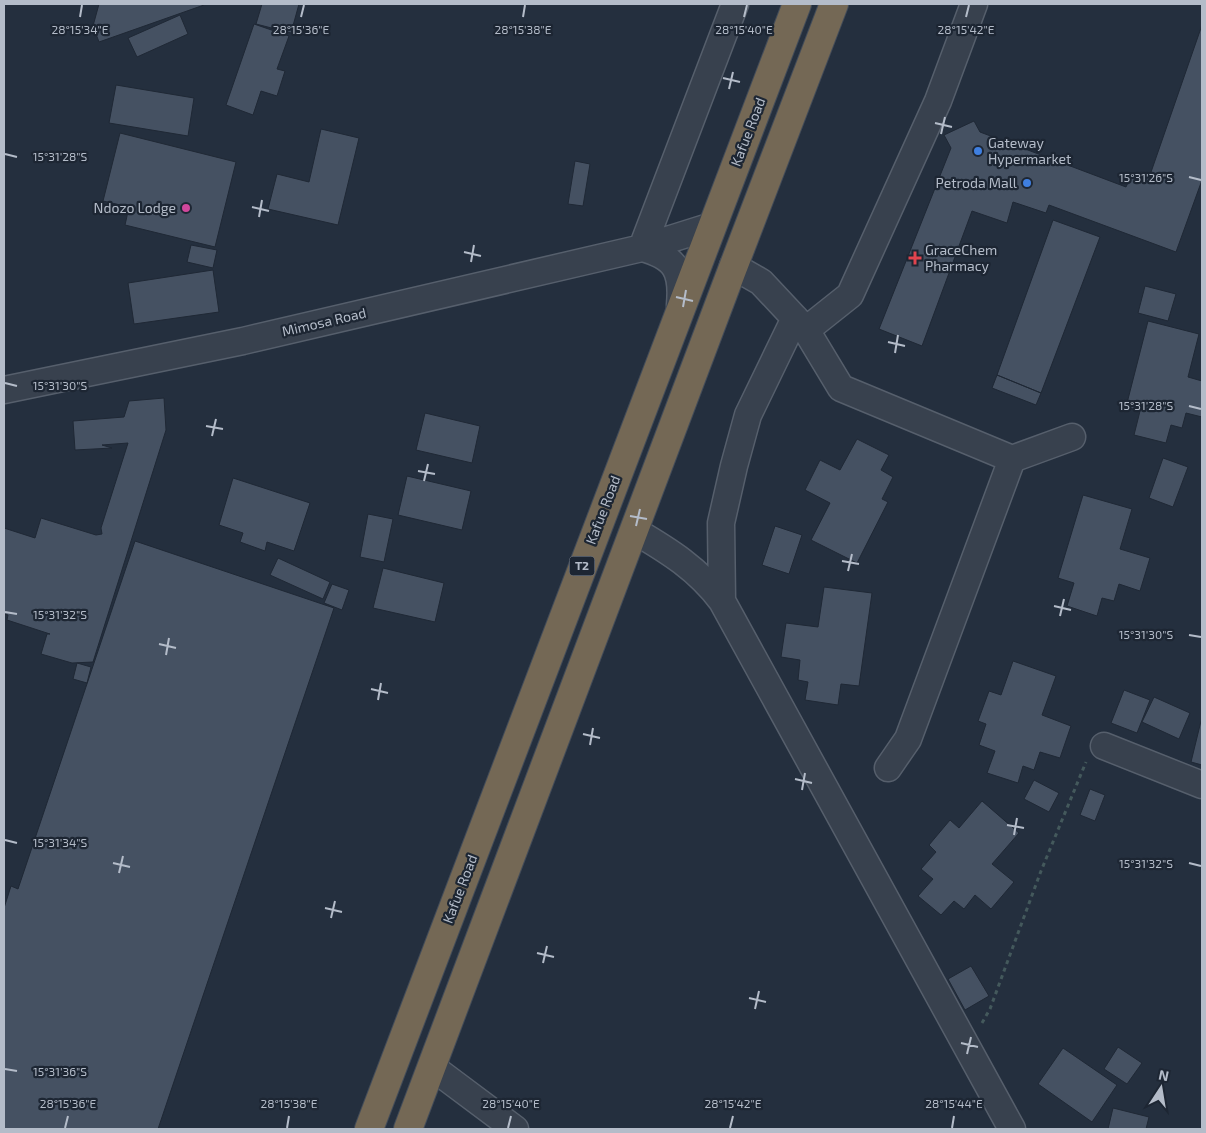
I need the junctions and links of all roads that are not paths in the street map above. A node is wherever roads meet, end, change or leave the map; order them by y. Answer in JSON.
{"nodes":[{"id":1,"x":735,"y":4,"type":"edge"},
{"id":2,"x":797,"y":4,"type":"edge"},
{"id":3,"x":834,"y":4,"type":"edge"},
{"id":4,"x":974,"y":4,"type":"edge"},
{"id":5,"x":712,"y":226,"type":"junction"},
{"id":6,"x":642,"y":248,"type":"junction"},
{"id":7,"x":733,"y":266,"type":"junction"},
{"id":8,"x":680,"y":305,"type":"junction"},
{"id":9,"x":801,"y":324,"type":"junction"},
{"id":10,"x":4,"y":390,"type":"edge"},
{"id":11,"x":1072,"y":437,"type":"dead end"},
{"id":12,"x":1012,"y":459,"type":"junction"},
{"id":13,"x":635,"y":530,"type":"junction"},
{"id":14,"x":722,"y":601,"type":"junction"},
{"id":15,"x":1104,"y":746,"type":"road end"},
{"id":16,"x":888,"y":768,"type":"dead end"},
{"id":17,"x":1202,"y":786,"type":"edge"},
{"id":18,"x":432,"y":1067,"type":"junction"},
{"id":19,"x":369,"y":1129,"type":"edge"},
{"id":20,"x":408,"y":1129,"type":"edge"},
{"id":21,"x":515,"y":1129,"type":"edge"},
{"id":22,"x":1012,"y":1129,"type":"edge"}],
"edges":[{"from":1,"to":6,"type":"street"},
{"from":2,"to":5,"type":"highway","name":"Kafue Road","number":"T2"},
{"from":3,"to":7,"type":"highway"},
{"from":4,"to":9,"type":"street"},
{"from":5,"to":6,"type":"street","name":"Mimosa Road"},
{"from":5,"to":8,"type":"highway","name":"Kafue Road","number":"T2"},
{"from":6,"to":8,"type":"street"},
{"from":6,"to":10,"type":"street","name":"Mimosa Road"},
{"from":7,"to":9,"type":"street"},
{"from":7,"to":13,"type":"highway"},
{"from":8,"to":19,"type":"highway","name":"Kafue Road","number":"T2"},
{"from":9,"to":12,"type":"street"},
{"from":9,"to":14,"type":"street"},
{"from":11,"to":12,"type":"street"},
{"from":12,"to":16,"type":"street"},
{"from":13,"to":14,"type":"street"},
{"from":13,"to":18,"type":"highway"},
{"from":14,"to":22,"type":"street"},
{"from":15,"to":17,"type":"street"},
{"from":18,"to":20,"type":"highway"},
{"from":18,"to":21,"type":"street"}]}
